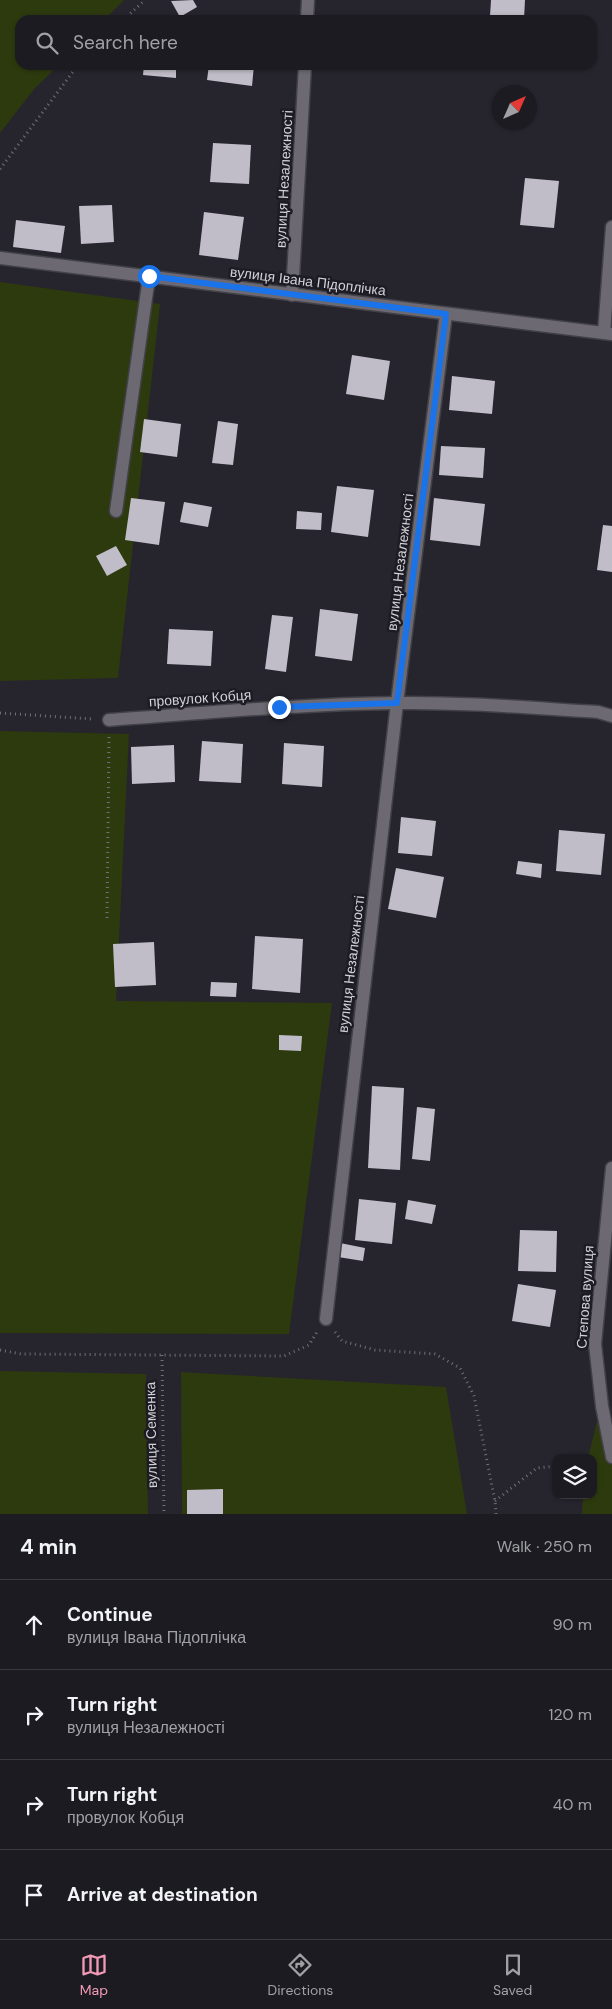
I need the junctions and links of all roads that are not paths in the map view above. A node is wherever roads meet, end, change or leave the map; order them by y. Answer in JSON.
{"nodes":[{"id":1,"x":308,"y":0,"type":"edge"},
{"id":2,"x":307,"y":15,"type":"edge"},
{"id":3,"x":305,"y":70,"type":"edge"},
{"id":4,"x":612,"y":227,"type":"edge"},
{"id":5,"x":0,"y":258,"type":"edge"},
{"id":6,"x":149,"y":276,"type":"junction"},
{"id":7,"x":292,"y":294,"type":"junction"},
{"id":8,"x":446,"y":314,"type":"junction"},
{"id":9,"x":608,"y":334,"type":"edge"},
{"id":10,"x":116,"y":511,"type":"dead end"},
{"id":11,"x":397,"y":703,"type":"junction"},
{"id":12,"x":612,"y":716,"type":"edge"},
{"id":13,"x":109,"y":720,"type":"road end"},
{"id":14,"x":612,"y":1168,"type":"edge"},
{"id":15,"x":326,"y":1319,"type":"road end"},
{"id":16,"x":612,"y":1457,"type":"edge"}],
"edges":[{"from":1,"to":2,"type":"street"},
{"from":3,"to":7,"type":"street","name":"вулиця Незалежності"},
{"from":4,"to":9,"type":"street"},
{"from":5,"to":6,"type":"street","name":"вулиця Івана Підоплічка"},
{"from":6,"to":7,"type":"street","name":"вулиця Івана Підоплічка"},
{"from":6,"to":10,"type":"street"},
{"from":7,"to":8,"type":"street","name":"вулиця Івана Підоплічка"},
{"from":8,"to":9,"type":"street","name":"вулиця Івана Підоплічка"},
{"from":8,"to":11,"type":"street","name":"вулиця Незалежності"},
{"from":11,"to":12,"type":"street","name":"провулок Кобця"},
{"from":11,"to":13,"type":"street","name":"провулок Кобця"},
{"from":11,"to":15,"type":"street","name":"вулиця Незалежності"},
{"from":14,"to":16,"type":"street","name":"Степова вулиця"}]}
